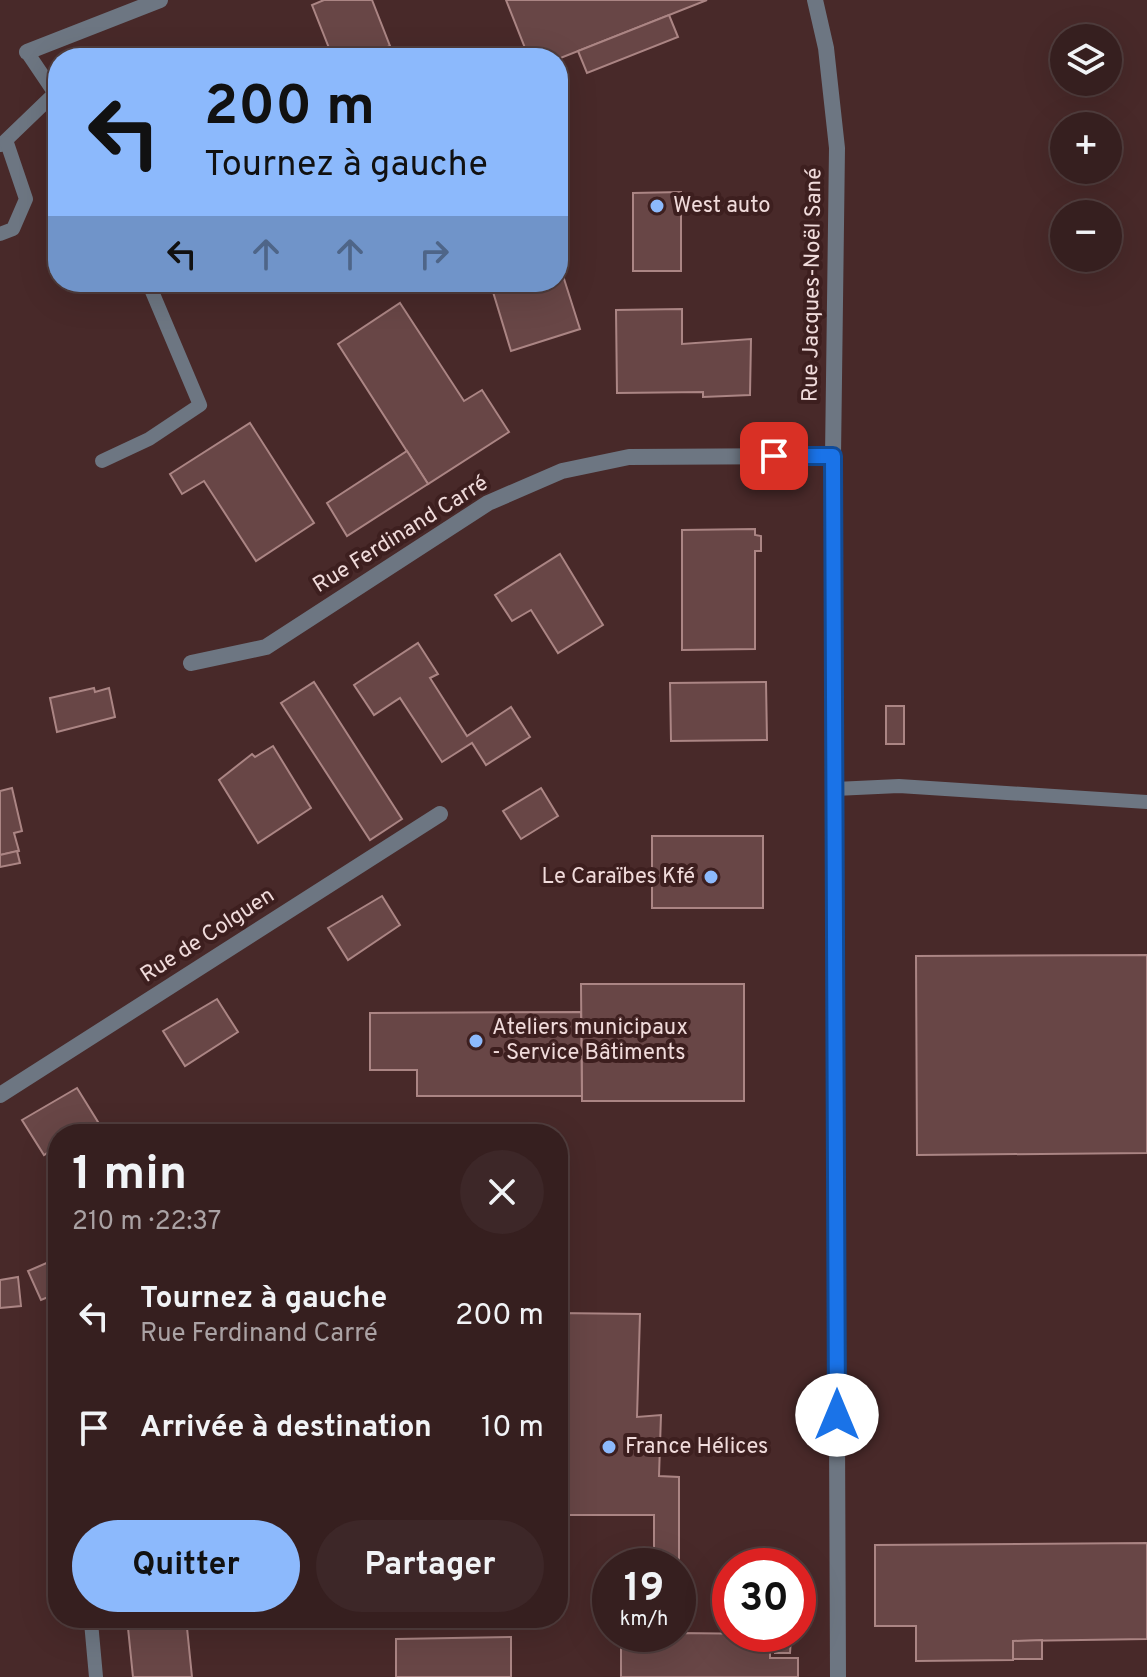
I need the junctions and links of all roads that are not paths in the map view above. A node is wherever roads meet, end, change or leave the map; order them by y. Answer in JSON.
{"nodes":[{"id":1,"x":160,"y":0,"type":"edge"},
{"id":2,"x":815,"y":0,"type":"edge"},
{"id":3,"x":27,"y":52,"type":"joint"},
{"id":4,"x":48,"y":83,"type":"edge"},
{"id":5,"x":48,"y":103,"type":"edge"},
{"id":6,"x":4,"y":145,"type":"edge"},
{"id":7,"x":0,"y":234,"type":"edge"},
{"id":8,"x":152,"y":292,"type":"edge"},
{"id":9,"x":833,"y":456,"type":"junction"},
{"id":10,"x":102,"y":461,"type":"dead end"},
{"id":11,"x":191,"y":663,"type":"dead end"},
{"id":12,"x":835,"y":789,"type":"junction"},
{"id":13,"x":1147,"y":802,"type":"edge"},
{"id":14,"x":440,"y":814,"type":"dead end"},
{"id":15,"x":0,"y":1095,"type":"edge"},
{"id":16,"x":92,"y":1628,"type":"edge"},
{"id":17,"x":96,"y":1677,"type":"edge"},
{"id":18,"x":838,"y":1677,"type":"edge"}],
"edges":[{"from":1,"to":3,"type":"street"},
{"from":2,"to":9,"type":"street","name":"Rue Jacques-Noël Sané"},
{"from":3,"to":4,"type":"lane"},
{"from":5,"to":6,"type":"lane"},
{"from":6,"to":7,"type":"lane"},
{"from":8,"to":10,"type":"lane"},
{"from":9,"to":11,"type":"street","name":"Rue Ferdinand Carré"},
{"from":9,"to":12,"type":"street","name":"Rue Jacques-Noël Sané"},
{"from":12,"to":13,"type":"lane"},
{"from":12,"to":18,"type":"street","name":"Rue Jacques-Noël Sané"},
{"from":14,"to":15,"type":"street","name":"Rue de Colguen"},
{"from":16,"to":17,"type":"lane"}]}
